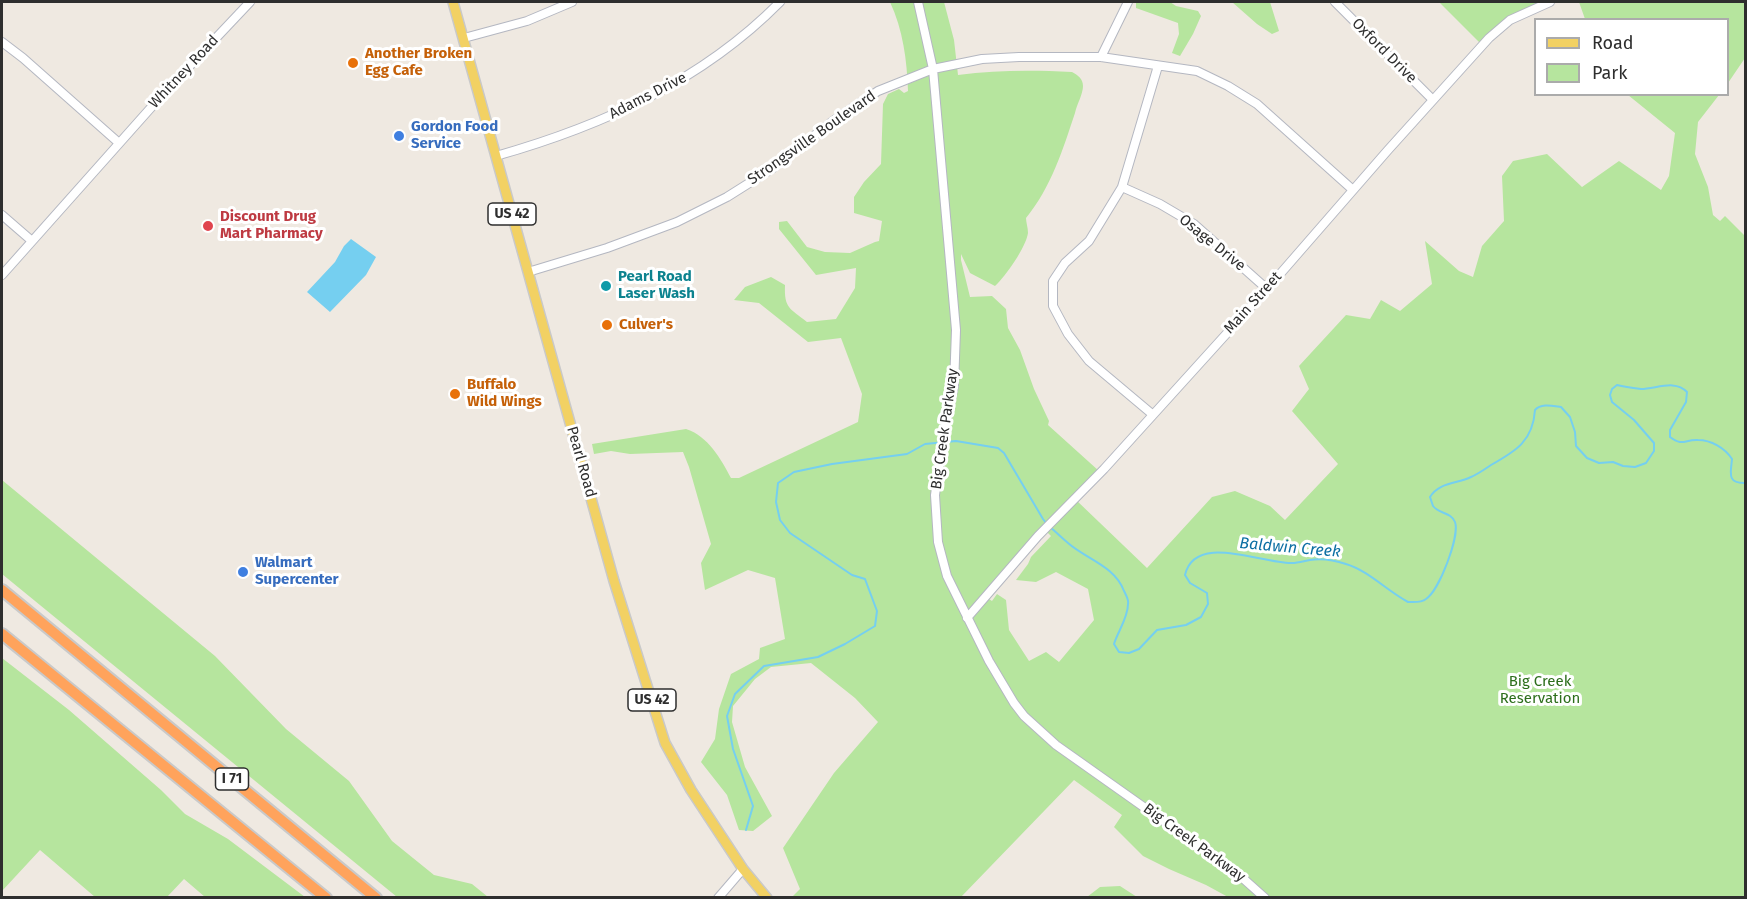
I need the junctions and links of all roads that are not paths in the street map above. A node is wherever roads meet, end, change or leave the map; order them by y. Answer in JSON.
{"nodes":[{"id":1,"x":250,"y":2,"type":"edge"},
{"id":2,"x":453,"y":2,"type":"edge"},
{"id":3,"x":572,"y":2,"type":"edge"},
{"id":4,"x":780,"y":2,"type":"edge"},
{"id":5,"x":918,"y":2,"type":"edge"},
{"id":6,"x":1128,"y":2,"type":"edge"},
{"id":7,"x":1335,"y":2,"type":"edge"},
{"id":8,"x":1550,"y":2,"type":"edge"},
{"id":9,"x":464,"y":38,"type":"junction"},
{"id":10,"x":2,"y":42,"type":"edge"},
{"id":11,"x":1101,"y":57,"type":"junction"},
{"id":12,"x":1158,"y":66,"type":"junction"},
{"id":13,"x":933,"y":69,"type":"junction"},
{"id":14,"x":1433,"y":100,"type":"junction"},
{"id":15,"x":119,"y":143,"type":"junction"},
{"id":16,"x":496,"y":156,"type":"junction"},
{"id":17,"x":1122,"y":187,"type":"junction"},
{"id":18,"x":1353,"y":190,"type":"junction"},
{"id":19,"x":2,"y":215,"type":"edge"},
{"id":20,"x":32,"y":241,"type":"junction"},
{"id":21,"x":528,"y":272,"type":"junction"},
{"id":22,"x":2,"y":275,"type":"edge"},
{"id":23,"x":1267,"y":289,"type":"junction"},
{"id":24,"x":1152,"y":414,"type":"junction"},
{"id":25,"x":2,"y":590,"type":"edge"},
{"id":26,"x":967,"y":618,"type":"junction"},
{"id":27,"x":2,"y":633,"type":"edge"},
{"id":28,"x":743,"y":870,"type":"junction"},
{"id":29,"x":326,"y":897,"type":"edge"},
{"id":30,"x":376,"y":897,"type":"edge"},
{"id":31,"x":718,"y":897,"type":"edge"},
{"id":32,"x":767,"y":897,"type":"edge"},
{"id":33,"x":1265,"y":897,"type":"edge"}],
"edges":[{"from":1,"to":15,"type":"street","name":"Whitney Road"},
{"from":2,"to":9,"type":"main road","name":"Pearl Road","number":"US 42"},
{"from":3,"to":9,"type":"street"},
{"from":4,"to":16,"type":"street","name":"Adams Drive"},
{"from":5,"to":13,"type":"street","name":"Big Creek Parkway"},
{"from":6,"to":11,"type":"street"},
{"from":7,"to":14,"type":"street","name":"Oxford Drive"},
{"from":8,"to":14,"type":"street","name":"Main Street"},
{"from":9,"to":16,"type":"main road","name":"Pearl Road","number":"US 42"},
{"from":10,"to":15,"type":"street"},
{"from":11,"to":12,"type":"street","name":"Strongsville Boulevard"},
{"from":11,"to":13,"type":"street","name":"Strongsville Boulevard"},
{"from":12,"to":17,"type":"street"},
{"from":12,"to":18,"type":"street","name":"Strongsville Boulevard"},
{"from":13,"to":21,"type":"street","name":"Strongsville Boulevard"},
{"from":13,"to":26,"type":"street","name":"Big Creek Parkway"},
{"from":14,"to":18,"type":"street","name":"Main Street"},
{"from":15,"to":20,"type":"street","name":"Whitney Road"},
{"from":16,"to":21,"type":"main road","name":"Pearl Road","number":"US 42"},
{"from":17,"to":23,"type":"street","name":"Osage Drive"},
{"from":17,"to":24,"type":"street"},
{"from":18,"to":23,"type":"street","name":"Main Street"},
{"from":19,"to":20,"type":"street"},
{"from":20,"to":22,"type":"street","name":"Whitney Road"},
{"from":21,"to":28,"type":"main road","name":"Pearl Road","number":"US 42"},
{"from":23,"to":24,"type":"street","name":"Main Street"},
{"from":24,"to":26,"type":"street","name":"Main Street"},
{"from":25,"to":30,"type":"highway","number":"I 71"},
{"from":26,"to":33,"type":"street","name":"Big Creek Parkway"},
{"from":27,"to":29,"type":"highway","number":"I 71"},
{"from":28,"to":31,"type":"street"},
{"from":28,"to":32,"type":"main road","name":"Pearl Road","number":"US 42"}]}
